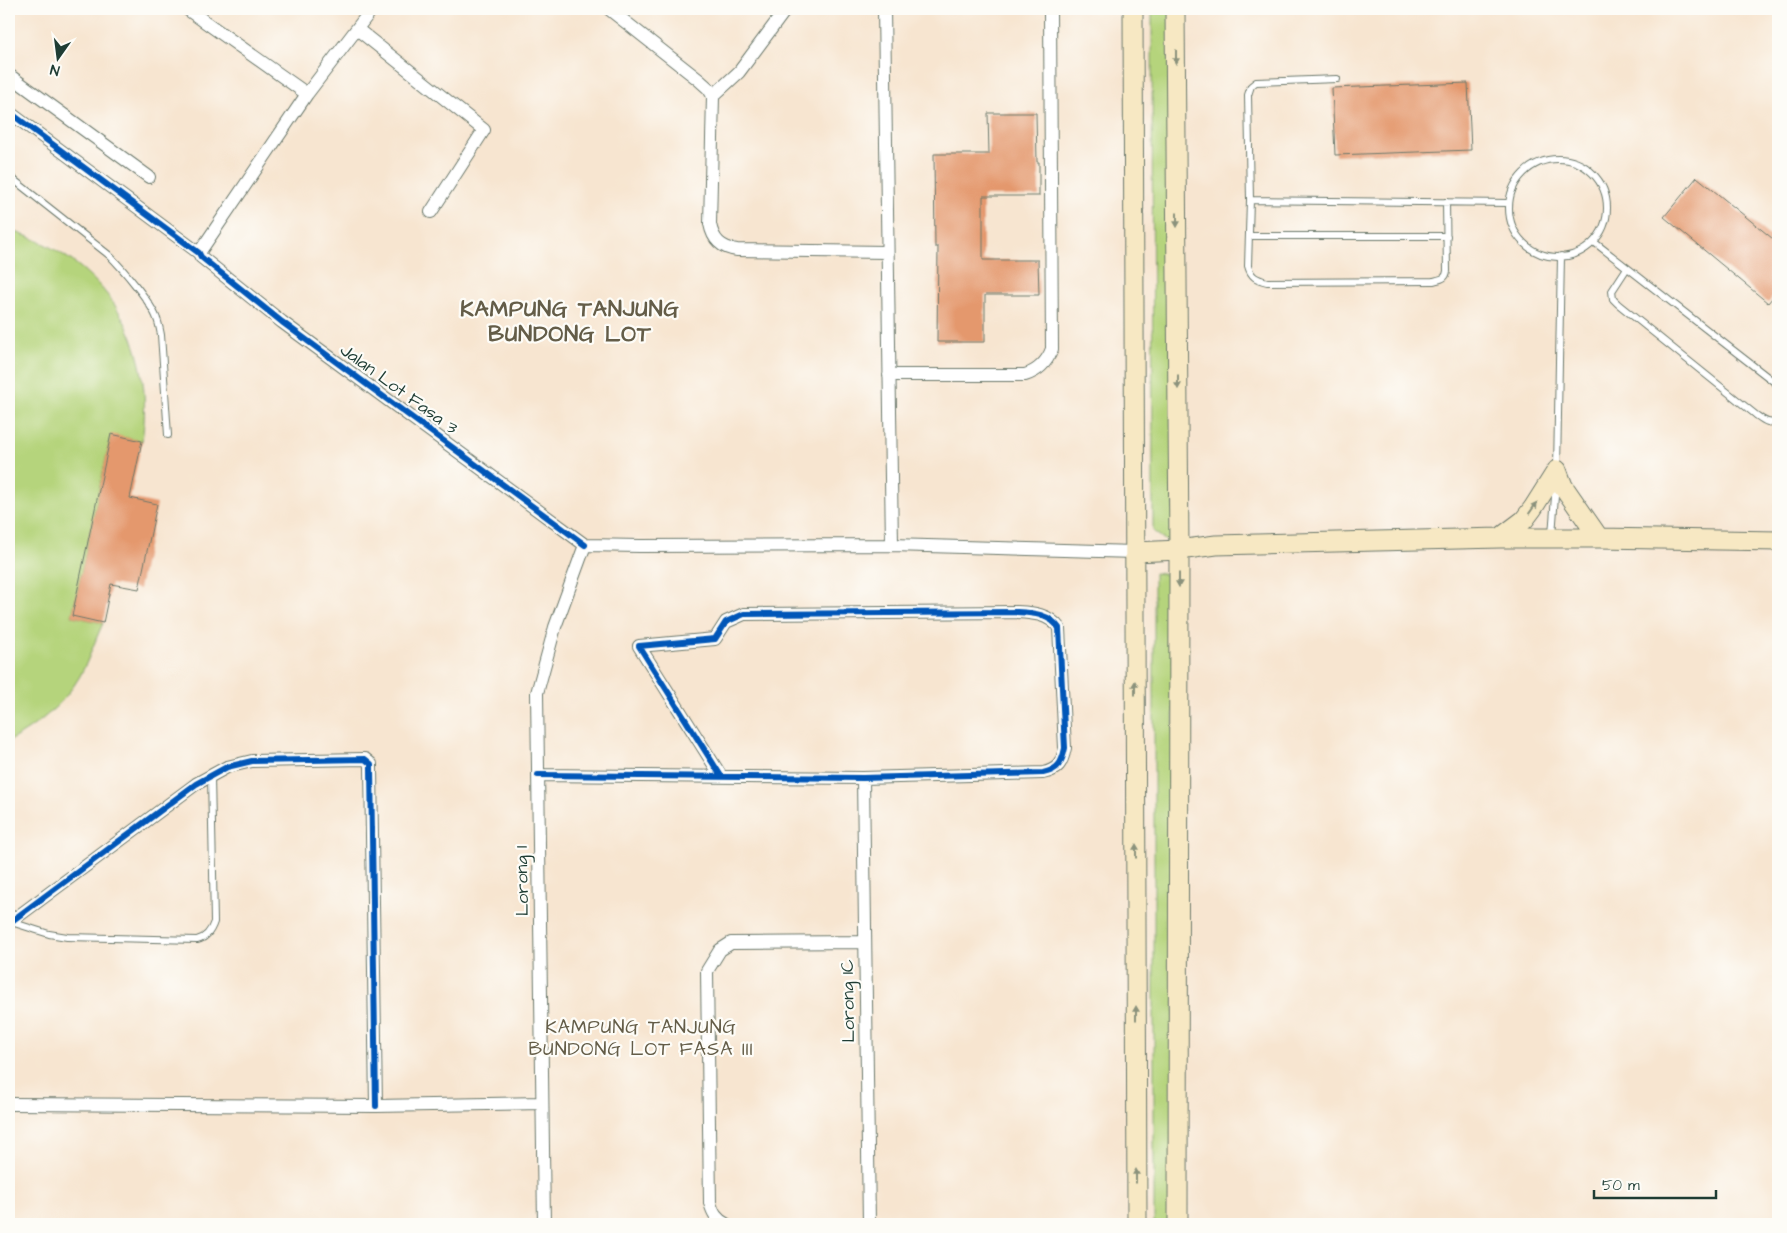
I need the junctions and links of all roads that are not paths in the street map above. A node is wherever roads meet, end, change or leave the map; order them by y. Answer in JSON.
{"nodes":[{"id":1,"x":187,"y":9,"type":"edge"},
{"id":2,"x":372,"y":9,"type":"edge"},
{"id":3,"x":608,"y":9,"type":"edge"},
{"id":4,"x":786,"y":9,"type":"edge"},
{"id":5,"x":884,"y":9,"type":"edge"},
{"id":6,"x":1050,"y":9,"type":"edge"},
{"id":7,"x":1133,"y":9,"type":"edge"},
{"id":8,"x":1175,"y":9,"type":"edge"},
{"id":9,"x":357,"y":29,"type":"junction"},
{"id":10,"x":9,"y":75,"type":"edge"},
{"id":11,"x":1337,"y":79,"type":"dead end"},
{"id":12,"x":307,"y":94,"type":"junction"},
{"id":13,"x":713,"y":96,"type":"junction"},
{"id":14,"x":9,"y":112,"type":"edge"},
{"id":15,"x":9,"y":176,"type":"edge"},
{"id":16,"x":149,"y":177,"type":"dead end"},
{"id":17,"x":1250,"y":200,"type":"junction"},
{"id":18,"x":1446,"y":202,"type":"junction"},
{"id":19,"x":1509,"y":203,"type":"junction"},
{"id":20,"x":431,"y":212,"type":"dead end"},
{"id":21,"x":1249,"y":236,"type":"junction"},
{"id":22,"x":1446,"y":236,"type":"junction"},
{"id":23,"x":1594,"y":242,"type":"junction"},
{"id":24,"x":887,"y":252,"type":"junction"},
{"id":25,"x":199,"y":253,"type":"junction"},
{"id":26,"x":1561,"y":256,"type":"junction"},
{"id":27,"x":1628,"y":268,"type":"junction"},
{"id":28,"x":890,"y":375,"type":"junction"},
{"id":29,"x":1778,"y":385,"type":"edge"},
{"id":30,"x":1778,"y":420,"type":"edge"},
{"id":31,"x":168,"y":435,"type":"dead end"},
{"id":32,"x":1557,"y":470,"type":"junction"},
{"id":33,"x":1500,"y":538,"type":"junction"},
{"id":34,"x":1551,"y":538,"type":"junction"},
{"id":35,"x":1599,"y":538,"type":"junction"},
{"id":36,"x":1778,"y":541,"type":"edge"},
{"id":37,"x":585,"y":544,"type":"junction"},
{"id":38,"x":892,"y":545,"type":"junction"},
{"id":39,"x":1180,"y":550,"type":"junction"},
{"id":40,"x":1135,"y":552,"type":"junction"},
{"id":41,"x":211,"y":775,"type":"junction"},
{"id":42,"x":538,"y":775,"type":"junction"},
{"id":43,"x":721,"y":776,"type":"junction"},
{"id":44,"x":863,"y":778,"type":"junction"},
{"id":45,"x":10,"y":922,"type":"edge"},
{"id":46,"x":865,"y":942,"type":"junction"},
{"id":47,"x":542,"y":1103,"type":"junction"},
{"id":48,"x":9,"y":1104,"type":"edge"},
{"id":49,"x":376,"y":1106,"type":"junction"},
{"id":50,"x":544,"y":1224,"type":"edge"},
{"id":51,"x":726,"y":1224,"type":"edge"},
{"id":52,"x":869,"y":1224,"type":"edge"},
{"id":53,"x":1136,"y":1224,"type":"edge"},
{"id":54,"x":1178,"y":1224,"type":"edge"}],
"edges":[{"from":1,"to":12,"type":"street"},
{"from":2,"to":9,"type":"street"},
{"from":3,"to":13,"type":"street"},
{"from":4,"to":13,"type":"street"},
{"from":5,"to":24,"type":"street"},
{"from":6,"to":28,"type":"street"},
{"from":7,"to":40,"type":"main road"},
{"from":8,"to":39,"type":"main road","one_way":true},
{"from":9,"to":12,"type":"street"},
{"from":9,"to":20,"type":"street"},
{"from":10,"to":16,"type":"street"},
{"from":11,"to":17,"type":"lane"},
{"from":12,"to":25,"type":"street"},
{"from":13,"to":24,"type":"street"},
{"from":14,"to":25,"type":"street","name":"Jalan Lot Fasa 3"},
{"from":15,"to":31,"type":"lane"},
{"from":17,"to":18,"type":"lane"},
{"from":17,"to":21,"type":"lane"},
{"from":18,"to":19,"type":"lane"},
{"from":18,"to":22,"type":"lane"},
{"from":19,"to":23,"type":"lane"},
{"from":19,"to":26,"type":"lane"},
{"from":21,"to":22,"type":"lane"},
{"from":21,"to":22,"type":"lane"},
{"from":23,"to":26,"type":"lane"},
{"from":23,"to":27,"type":"lane"},
{"from":24,"to":28,"type":"street"},
{"from":25,"to":37,"type":"street","name":"Jalan Lot Fasa 3"},
{"from":26,"to":32,"type":"lane"},
{"from":27,"to":29,"type":"lane"},
{"from":27,"to":30,"type":"lane"},
{"from":28,"to":38,"type":"street"},
{"from":33,"to":32,"type":"main road","one_way":true},
{"from":32,"to":34,"type":"lane"},
{"from":32,"to":35,"type":"main road"},
{"from":33,"to":34,"type":"main road"},
{"from":33,"to":39,"type":"main road"},
{"from":34,"to":35,"type":"main road"},
{"from":35,"to":36,"type":"main road"},
{"from":37,"to":38,"type":"street"},
{"from":37,"to":42,"type":"street","name":"Lorong 1"},
{"from":38,"to":40,"type":"street"},
{"from":39,"to":40,"type":"main road"},
{"from":39,"to":54,"type":"main road","one_way":true},
{"from":53,"to":40,"type":"main road","one_way":true},
{"from":41,"to":45,"type":"street"},
{"from":41,"to":45,"type":"lane"},
{"from":41,"to":49,"type":"street"},
{"from":42,"to":43,"type":"street"},
{"from":42,"to":47,"type":"street","name":"Lorong 1"},
{"from":43,"to":44,"type":"street"},
{"from":43,"to":44,"type":"street"},
{"from":44,"to":46,"type":"street","name":"Lorong 1C"},
{"from":46,"to":51,"type":"street"},
{"from":46,"to":52,"type":"street","name":"Lorong 1C"},
{"from":47,"to":49,"type":"street"},
{"from":47,"to":50,"type":"street","name":"Lorong 1"},
{"from":48,"to":49,"type":"street"}]}
